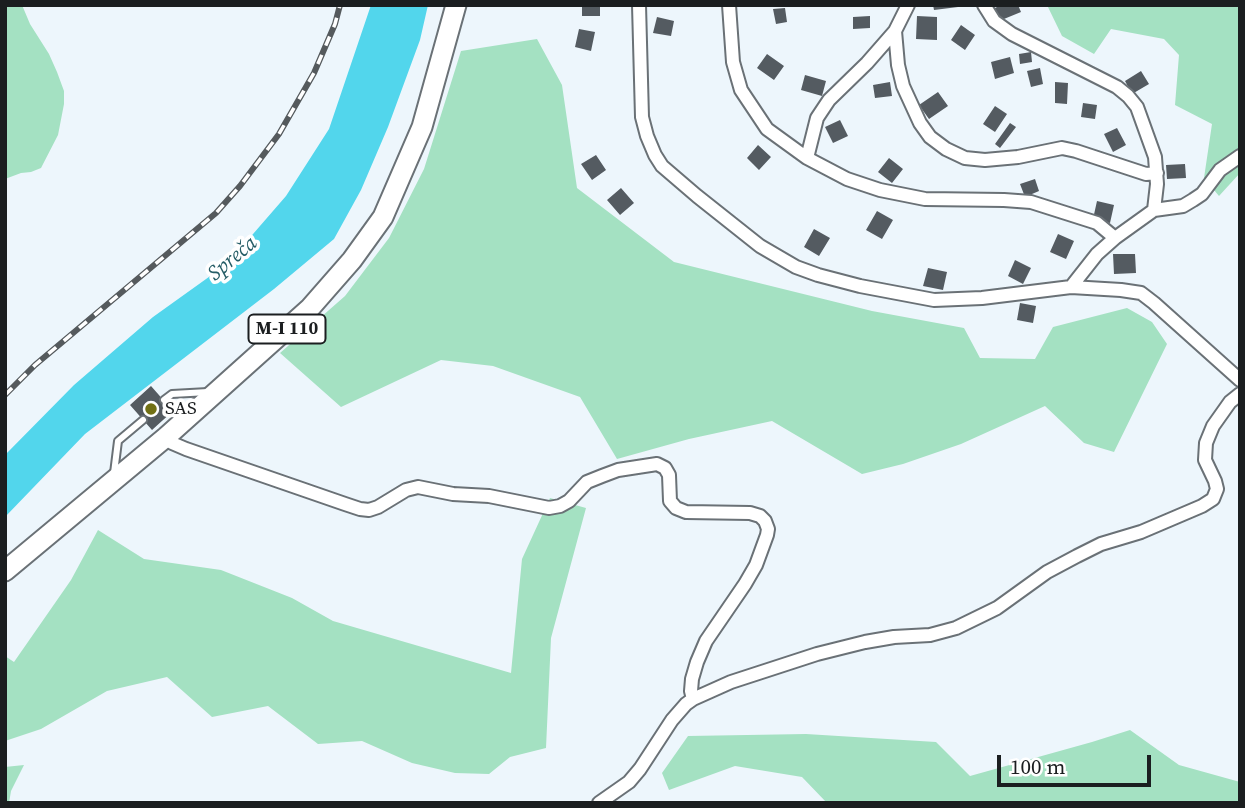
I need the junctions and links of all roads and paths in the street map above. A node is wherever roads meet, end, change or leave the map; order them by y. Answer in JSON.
{"nodes":[{"id":1,"x":456,"y":5,"type":"edge"},
{"id":2,"x":639,"y":5,"type":"edge"},
{"id":3,"x":729,"y":5,"type":"edge"},
{"id":4,"x":908,"y":5,"type":"edge"},
{"id":5,"x":984,"y":5,"type":"edge"},
{"id":6,"x":895,"y":31,"type":"junction"},
{"id":7,"x":1240,"y":156,"type":"edge"},
{"id":8,"x":807,"y":158,"type":"junction"},
{"id":9,"x":1157,"y":173,"type":"junction"},
{"id":10,"x":1154,"y":210,"type":"junction"},
{"id":11,"x":1115,"y":238,"type":"junction"},
{"id":12,"x":1071,"y":287,"type":"junction"},
{"id":13,"x":1240,"y":380,"type":"edge"},
{"id":14,"x":217,"y":391,"type":"junction"},
{"id":15,"x":1240,"y":394,"type":"edge"},
{"id":16,"x":164,"y":400,"type":"dead end"},
{"id":17,"x":143,"y":420,"type":"dead end"},
{"id":18,"x":166,"y":437,"type":"junction"},
{"id":19,"x":114,"y":480,"type":"junction"},
{"id":20,"x":5,"y":571,"type":"edge"},
{"id":21,"x":693,"y":699,"type":"junction"},
{"id":22,"x":599,"y":803,"type":"edge"}],
"edges":[{"from":1,"to":14,"type":"main road","number":"M-I 110"},
{"from":2,"to":12,"type":"street"},
{"from":3,"to":8,"type":"street"},
{"from":4,"to":6,"type":"street"},
{"from":5,"to":9,"type":"street"},
{"from":6,"to":8,"type":"street"},
{"from":6,"to":9,"type":"street"},
{"from":7,"to":10,"type":"street"},
{"from":8,"to":11,"type":"street"},
{"from":9,"to":10,"type":"street"},
{"from":10,"to":11,"type":"street"},
{"from":11,"to":12,"type":"street"},
{"from":12,"to":13,"type":"street"},
{"from":14,"to":16,"type":"lane"},
{"from":14,"to":18,"type":"main road","number":"M-I 110"},
{"from":15,"to":21,"type":"street"},
{"from":17,"to":19,"type":"lane"},
{"from":18,"to":19,"type":"main road","number":"M-I 110"},
{"from":18,"to":21,"type":"street"},
{"from":19,"to":20,"type":"main road","number":"M-I 110"},
{"from":21,"to":22,"type":"street"}]}
